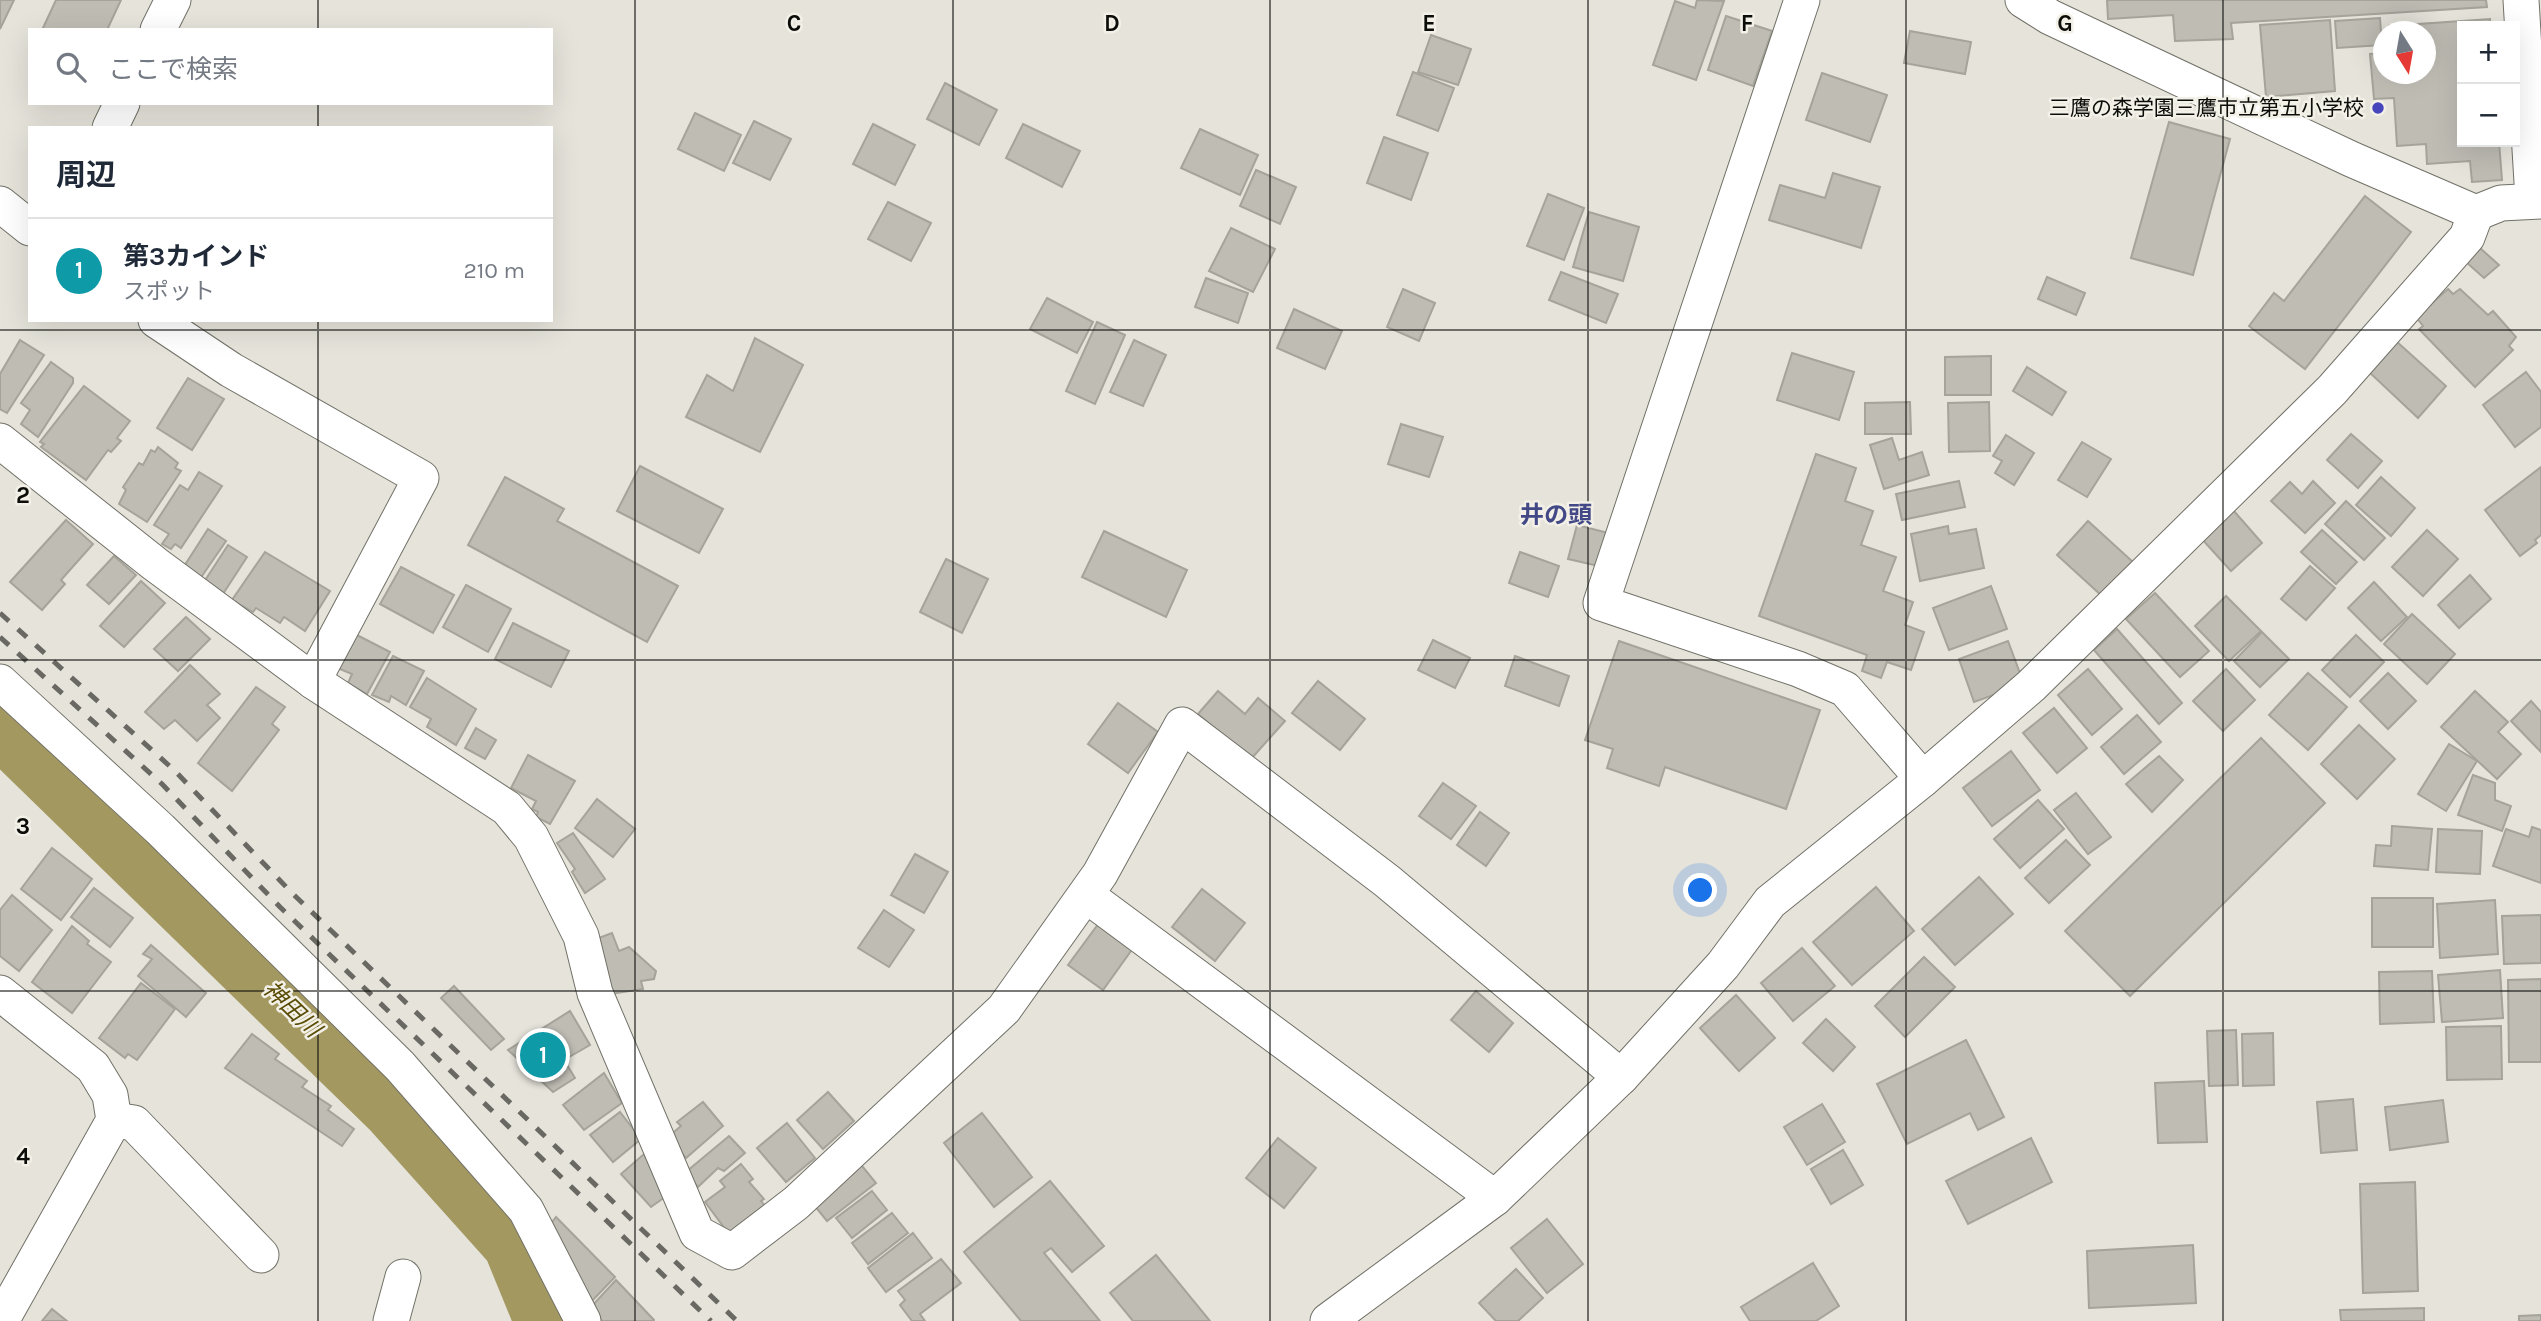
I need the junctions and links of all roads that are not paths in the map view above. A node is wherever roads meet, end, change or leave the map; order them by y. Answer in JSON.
{"nodes":[{"id":1,"x":173,"y":0,"type":"edge"},
{"id":2,"x":1802,"y":0,"type":"edge"},
{"id":3,"x":2023,"y":0,"type":"edge"},
{"id":4,"x":2521,"y":0,"type":"edge"},
{"id":5,"x":159,"y":28,"type":"edge"},
{"id":6,"x":121,"y":105,"type":"edge"},
{"id":7,"x":111,"y":126,"type":"edge"},
{"id":8,"x":2537,"y":200,"type":"edge"},
{"id":9,"x":0,"y":204,"type":"edge"},
{"id":10,"x":2476,"y":214,"type":"junction"},
{"id":11,"x":28,"y":226,"type":"edge"},
{"id":12,"x":159,"y":322,"type":"edge"},
{"id":13,"x":0,"y":441,"type":"edge"},
{"id":14,"x":313,"y":681,"type":"junction"},
{"id":15,"x":0,"y":682,"type":"edge"},
{"id":16,"x":1923,"y":779,"type":"junction"},
{"id":17,"x":1086,"y":895,"type":"junction"},
{"id":18,"x":0,"y":993,"type":"edge"},
{"id":19,"x":1621,"y":1077,"type":"junction"},
{"id":20,"x":114,"y":1120,"type":"junction"},
{"id":21,"x":1495,"y":1198,"type":"junction"},
{"id":22,"x":261,"y":1255,"type":"dead end"},
{"id":23,"x":403,"y":1277,"type":"dead end"},
{"id":24,"x":1,"y":1321,"type":"edge"},
{"id":25,"x":391,"y":1321,"type":"edge"},
{"id":26,"x":583,"y":1321,"type":"edge"},
{"id":27,"x":1328,"y":1321,"type":"edge"}],
"edges":[{"from":1,"to":5,"type":"street"},
{"from":2,"to":16,"type":"street"},
{"from":3,"to":10,"type":"street"},
{"from":4,"to":8,"type":"street"},
{"from":6,"to":7,"type":"street"},
{"from":8,"to":10,"type":"street"},
{"from":9,"to":11,"type":"street"},
{"from":10,"to":16,"type":"street"},
{"from":12,"to":14,"type":"street"},
{"from":13,"to":14,"type":"street"},
{"from":14,"to":17,"type":"street"},
{"from":15,"to":26,"type":"street"},
{"from":16,"to":19,"type":"street"},
{"from":17,"to":19,"type":"street"},
{"from":17,"to":21,"type":"street"},
{"from":18,"to":20,"type":"street"},
{"from":19,"to":21,"type":"street"},
{"from":20,"to":22,"type":"street"},
{"from":20,"to":24,"type":"street"},
{"from":21,"to":27,"type":"street"},
{"from":23,"to":25,"type":"street"}]}
